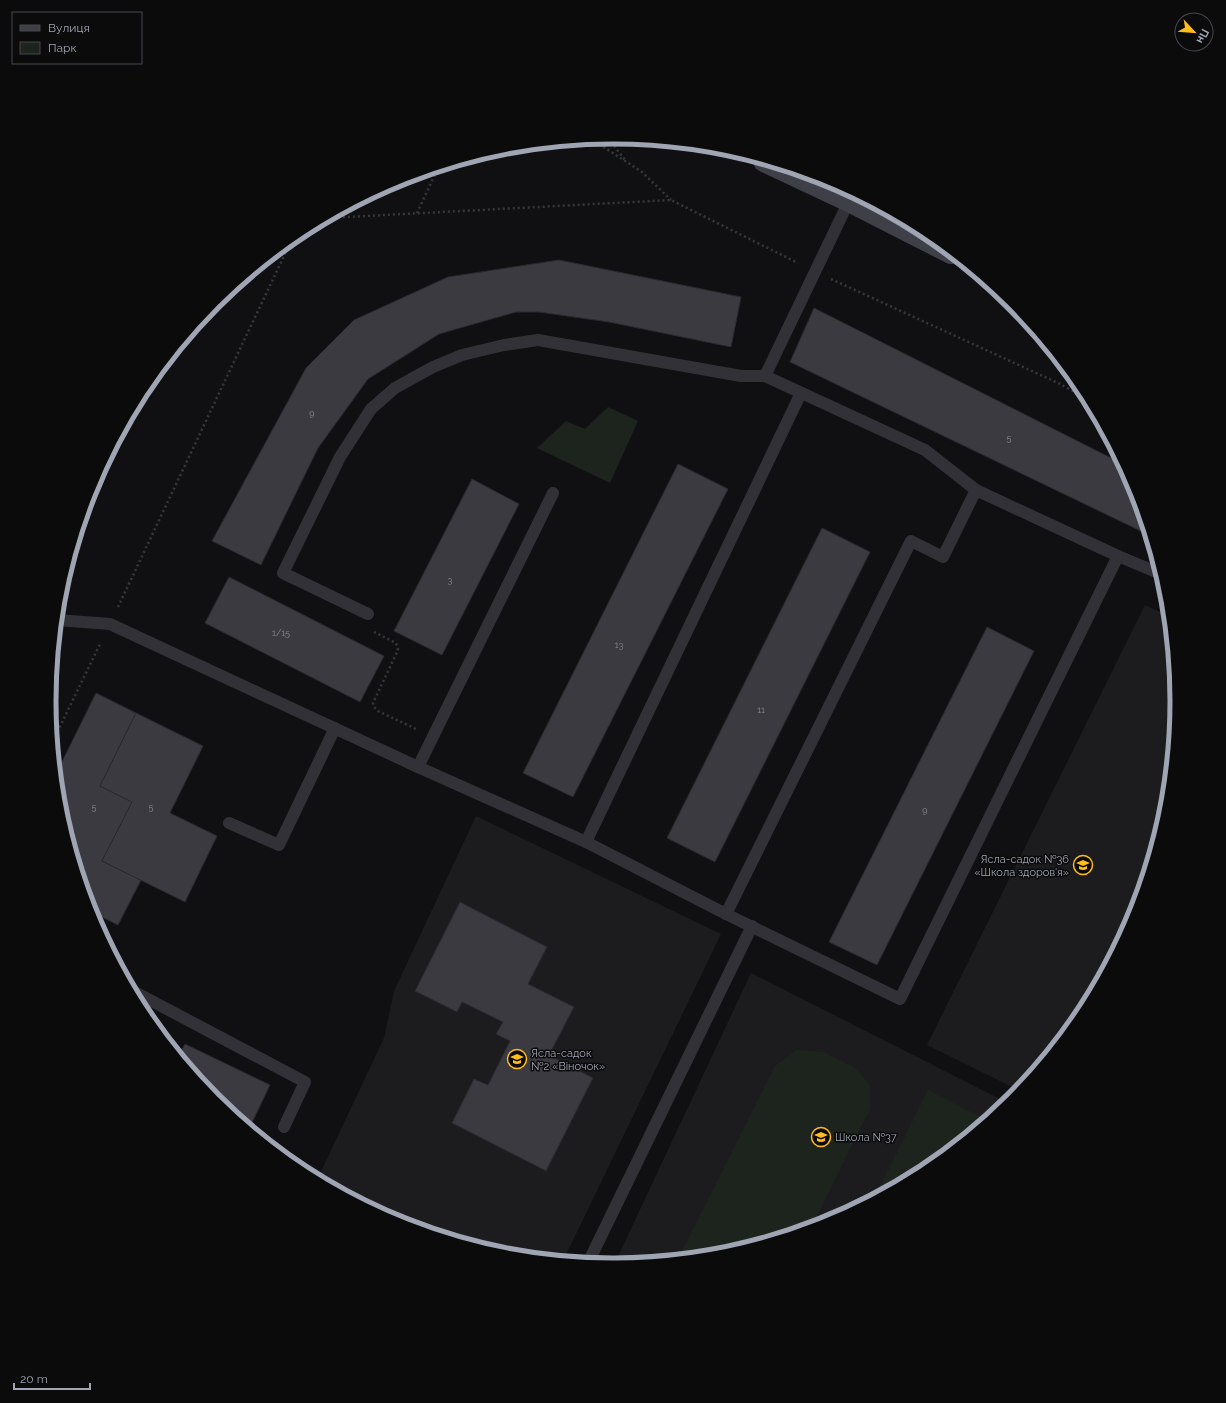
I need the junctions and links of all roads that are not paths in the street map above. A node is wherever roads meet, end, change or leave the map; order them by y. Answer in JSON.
{"nodes":[{"id":1,"x":850,"y":197,"type":"edge"},
{"id":2,"x":859,"y":202,"type":"edge"},
{"id":3,"x":908,"y":229,"type":"edge"},
{"id":4,"x":765,"y":376,"type":"junction"},
{"id":5,"x":801,"y":393,"type":"junction"},
{"id":6,"x":976,"y":490,"type":"junction"},
{"id":7,"x":553,"y":493,"type":"dead end"},
{"id":8,"x":1118,"y":556,"type":"junction"},
{"id":9,"x":1154,"y":571,"type":"edge"},
{"id":10,"x":368,"y":614,"type":"road end"},
{"id":11,"x":62,"y":620,"type":"edge"},
{"id":12,"x":334,"y":728,"type":"junction"},
{"id":13,"x":418,"y":767,"type":"junction"},
{"id":14,"x":229,"y":823,"type":"dead end"},
{"id":15,"x":586,"y":842,"type":"junction"},
{"id":16,"x":726,"y":914,"type":"junction"},
{"id":17,"x":752,"y":926,"type":"junction"},
{"id":18,"x":140,"y":995,"type":"edge"},
{"id":19,"x":284,"y":1127,"type":"dead end"},
{"id":20,"x":591,"y":1257,"type":"edge"}],
"edges":[{"from":1,"to":4,"type":"lane"},
{"from":2,"to":3,"type":"street"},
{"from":4,"to":5,"type":"lane"},
{"from":4,"to":10,"type":"lane"},
{"from":5,"to":6,"type":"lane"},
{"from":5,"to":15,"type":"lane"},
{"from":6,"to":8,"type":"lane"},
{"from":6,"to":16,"type":"lane"},
{"from":7,"to":13,"type":"lane"},
{"from":8,"to":9,"type":"lane"},
{"from":8,"to":17,"type":"lane"},
{"from":11,"to":12,"type":"lane"},
{"from":12,"to":13,"type":"lane"},
{"from":12,"to":14,"type":"lane"},
{"from":13,"to":15,"type":"lane"},
{"from":15,"to":16,"type":"lane"},
{"from":16,"to":17,"type":"lane"},
{"from":17,"to":20,"type":"lane"},
{"from":18,"to":19,"type":"lane"}]}
